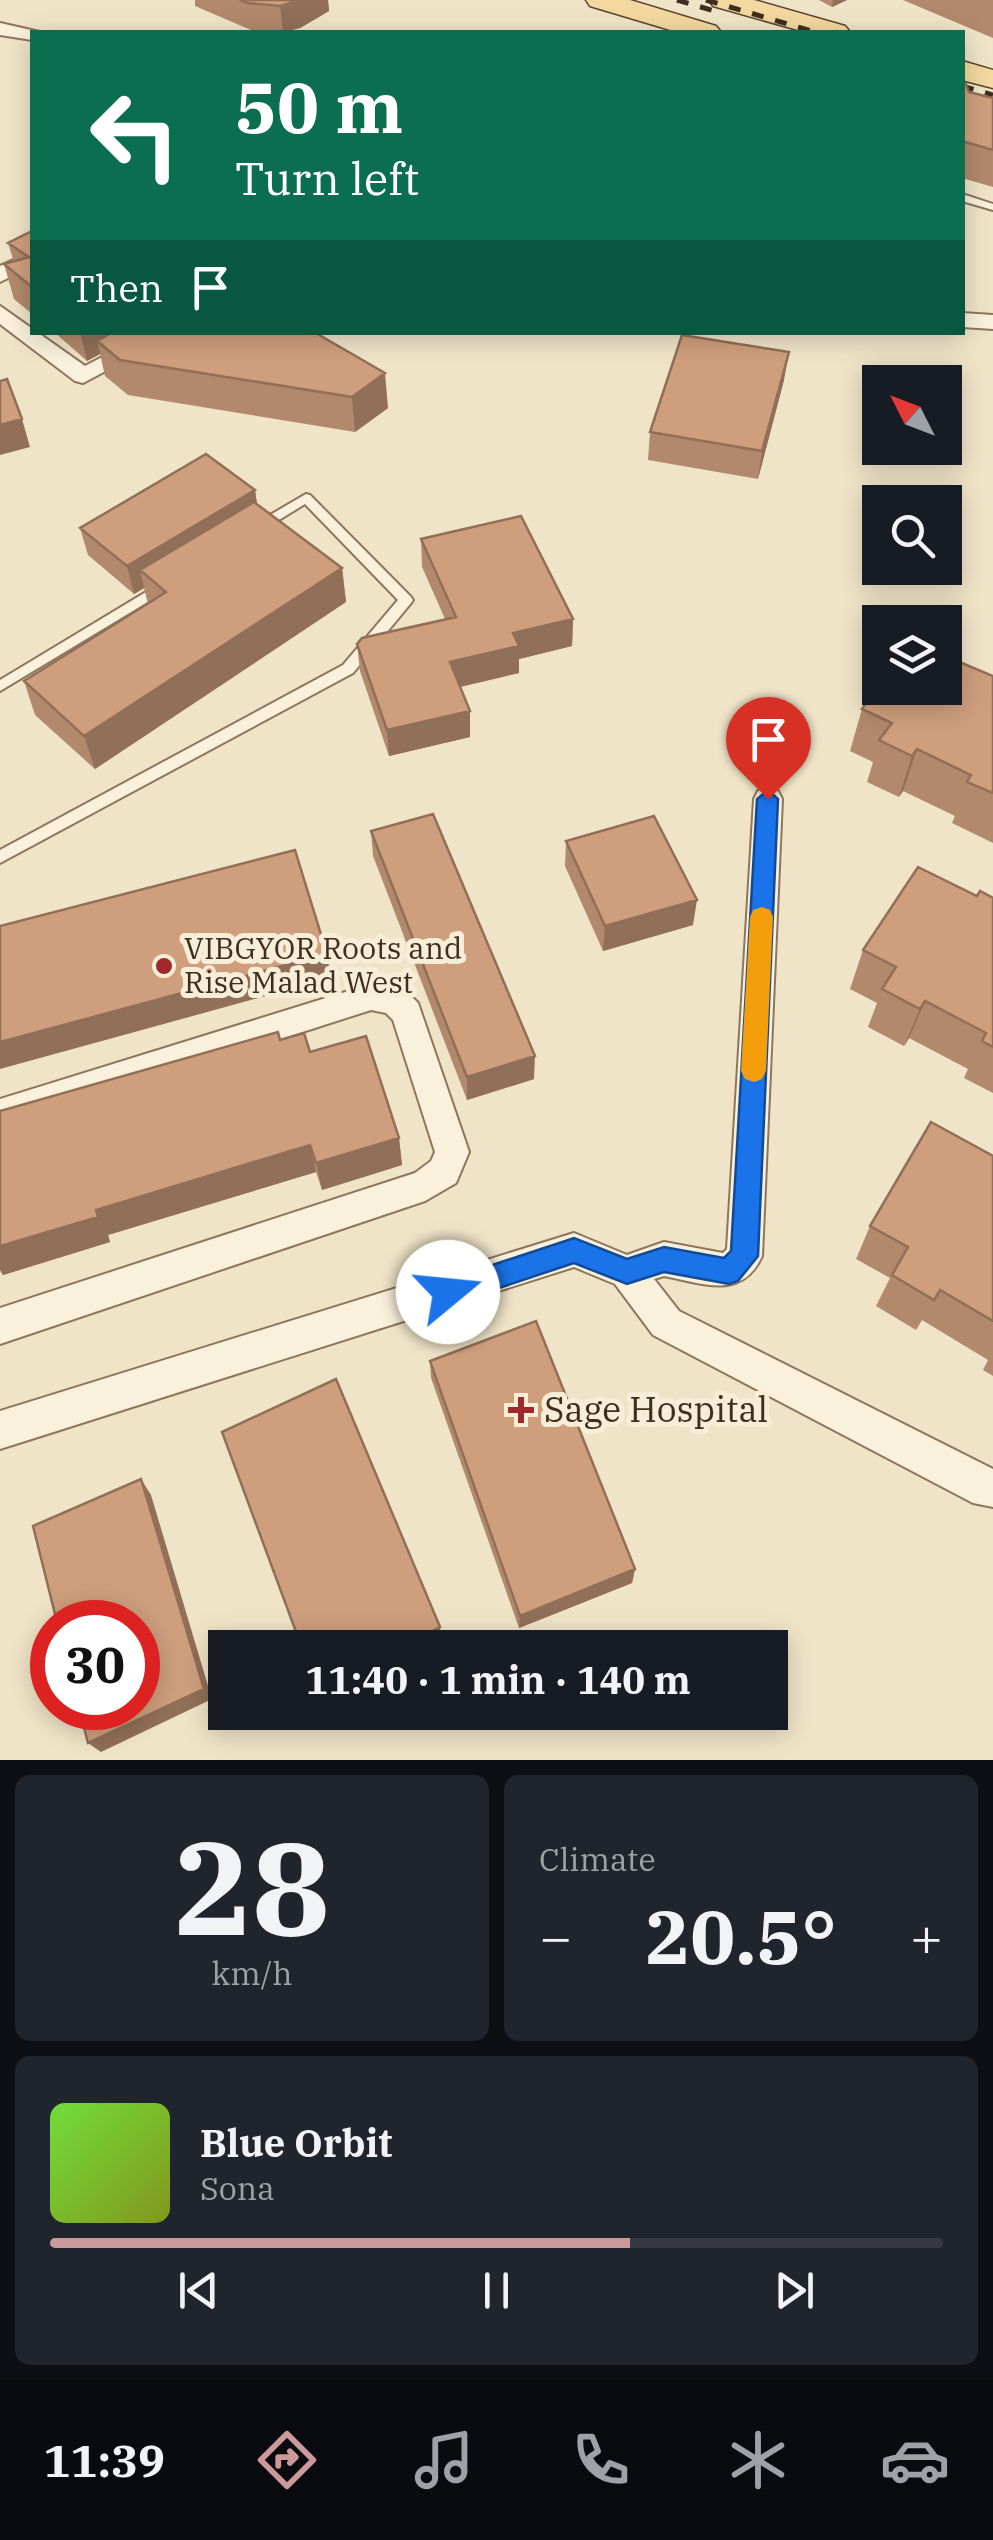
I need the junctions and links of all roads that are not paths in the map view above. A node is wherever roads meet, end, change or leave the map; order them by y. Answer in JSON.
{"nodes":[{"id":1,"x":600,"y":0,"type":"edge"},
{"id":2,"x":680,"y":0,"type":"edge"},
{"id":3,"x":723,"y":0,"type":"edge"},
{"id":4,"x":655,"y":17,"type":"junction"},
{"id":5,"x":0,"y":29,"type":"edge"},
{"id":6,"x":699,"y":30,"type":"edge"},
{"id":7,"x":828,"y":30,"type":"edge"},
{"id":8,"x":30,"y":34,"type":"edge"},
{"id":9,"x":965,"y":71,"type":"edge"},
{"id":10,"x":993,"y":78,"type":"edge"},
{"id":11,"x":965,"y":198,"type":"edge"},
{"id":12,"x":993,"y":207,"type":"edge"},
{"id":13,"x":30,"y":259,"type":"edge"},
{"id":14,"x":0,"y":275,"type":"edge"},
{"id":15,"x":0,"y":313,"type":"edge"},
{"id":16,"x":965,"y":320,"type":"edge"},
{"id":17,"x":993,"y":322,"type":"edge"},
{"id":18,"x":162,"y":335,"type":"edge"},
{"id":19,"x":238,"y":540,"type":"edge"},
{"id":20,"x":170,"y":582,"type":"edge"},
{"id":21,"x":0,"y":686,"type":"edge"},
{"id":22,"x":768,"y":799,"type":"dead end"},
{"id":23,"x":0,"y":857,"type":"edge"},
{"id":24,"x":0,"y":1114,"type":"edge"},
{"id":25,"x":627,"y":1272,"type":"junction"},
{"id":26,"x":0,"y":1326,"type":"edge"},
{"id":27,"x":0,"y":1430,"type":"edge"},
{"id":28,"x":993,"y":1488,"type":"edge"}],
"edges":[{"from":1,"to":4,"type":"main road"},
{"from":2,"to":4,"type":"main road"},
{"from":3,"to":7,"type":"main road"},
{"from":4,"to":6,"type":"main road"},
{"from":5,"to":8,"type":"street"},
{"from":9,"to":10,"type":"main road"},
{"from":11,"to":12,"type":"lane"},
{"from":13,"to":14,"type":"street"},
{"from":15,"to":18,"type":"street"},
{"from":16,"to":17,"type":"street"},
{"from":19,"to":23,"type":"lane"},
{"from":20,"to":21,"type":"lane"},
{"from":22,"to":25,"type":"street"},
{"from":24,"to":26,"type":"street"},
{"from":25,"to":27,"type":"street"},
{"from":25,"to":28,"type":"street"}]}
